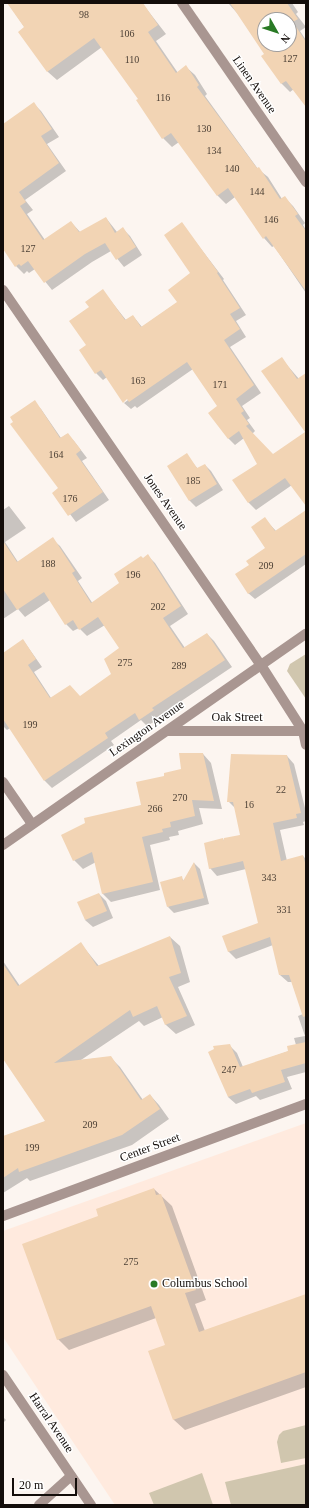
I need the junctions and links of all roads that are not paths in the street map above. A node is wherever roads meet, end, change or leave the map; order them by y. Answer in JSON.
{"nodes":[{"id":1,"x":182,"y":3,"type":"edge"},
{"id":2,"x":306,"y":182,"type":"edge"},
{"id":3,"x":3,"y":290,"type":"edge"},
{"id":4,"x":306,"y":634,"type":"edge"},
{"id":5,"x":261,"y":665,"type":"junction"},
{"id":6,"x":168,"y":731,"type":"junction"},
{"id":7,"x":304,"y":731,"type":"edge"},
{"id":8,"x":306,"y":744,"type":"edge"},
{"id":9,"x":3,"y":782,"type":"edge"},
{"id":10,"x":32,"y":824,"type":"junction"},
{"id":11,"x":3,"y":845,"type":"edge"},
{"id":12,"x":306,"y":1104,"type":"edge"},
{"id":13,"x":3,"y":1216,"type":"edge"},
{"id":14,"x":3,"y":1375,"type":"edge"},
{"id":15,"x":71,"y":1476,"type":"junction"},
{"id":16,"x":39,"y":1505,"type":"edge"},
{"id":17,"x":91,"y":1505,"type":"edge"}],
"edges":[{"from":1,"to":2,"type":"street","name":"Linen Avenue"},
{"from":3,"to":5,"type":"street","name":"Jones Avenue"},
{"from":4,"to":5,"type":"street","name":"Lexington Avenue"},
{"from":5,"to":6,"type":"street","name":"Lexington Avenue"},
{"from":5,"to":7,"type":"street","name":"Jones Avenue"},
{"from":6,"to":7,"type":"street","name":"Oak Street"},
{"from":6,"to":10,"type":"street","name":"Lexington Avenue"},
{"from":7,"to":8,"type":"street","name":"Jones Avenue"},
{"from":9,"to":10,"type":"street"},
{"from":10,"to":11,"type":"street","name":"Lexington Avenue"},
{"from":12,"to":13,"type":"street","name":"Center Street"},
{"from":14,"to":15,"type":"street","name":"Harral Avenue"},
{"from":15,"to":16,"type":"street"},
{"from":15,"to":17,"type":"street","name":"Harral Avenue"}]}
